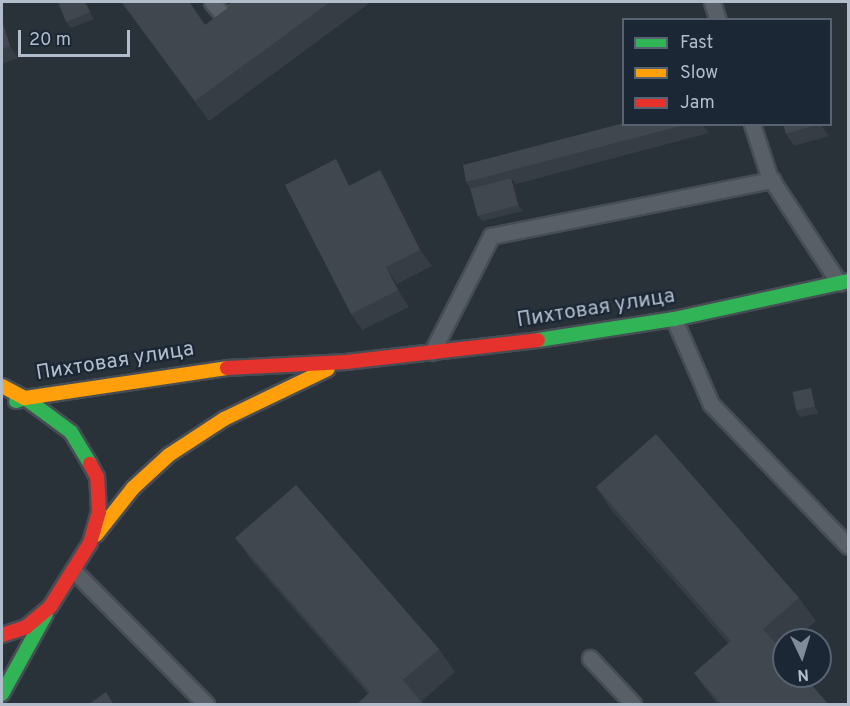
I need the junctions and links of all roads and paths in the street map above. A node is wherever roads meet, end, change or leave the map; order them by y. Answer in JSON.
{"nodes":[{"id":1,"x":212,"y":2,"type":"edge"},
{"id":2,"x":250,"y":2,"type":"edge"},
{"id":3,"x":712,"y":2,"type":"edge"},
{"id":4,"x":717,"y":18,"type":"edge"},
{"id":5,"x":753,"y":126,"type":"edge"},
{"id":6,"x":772,"y":180,"type":"junction"},
{"id":7,"x":844,"y":282,"type":"edge"},
{"id":8,"x":674,"y":319,"type":"junction"},
{"id":9,"x":432,"y":352,"type":"junction"},
{"id":10,"x":346,"y":362,"type":"junction"},
{"id":11,"x":2,"y":386,"type":"edge"},
{"id":12,"x":25,"y":398,"type":"junction"},
{"id":13,"x":2,"y":406,"type":"edge"},
{"id":14,"x":90,"y":543,"type":"junction"},
{"id":15,"x":849,"y":546,"type":"edge"},
{"id":16,"x":73,"y":570,"type":"junction"},
{"id":17,"x":50,"y":607,"type":"junction"},
{"id":18,"x":2,"y":635,"type":"edge"},
{"id":19,"x":590,"y":658,"type":"dead end"},
{"id":20,"x":2,"y":694,"type":"edge"},
{"id":21,"x":206,"y":705,"type":"edge"},
{"id":22,"x":633,"y":705,"type":"edge"}],
"edges":[{"from":1,"to":2,"type":"lane"},
{"from":3,"to":4,"type":"lane"},
{"from":5,"to":6,"type":"lane"},
{"from":6,"to":7,"type":"lane"},
{"from":6,"to":9,"type":"lane"},
{"from":7,"to":8,"type":"main road","name":"Пихтовая улица"},
{"from":8,"to":9,"type":"main road","name":"Пихтовая улица"},
{"from":8,"to":15,"type":"lane"},
{"from":9,"to":10,"type":"main road","name":"Пихтовая улица"},
{"from":10,"to":12,"type":"main road","name":"Пихтовая улица"},
{"from":10,"to":14,"type":"main road","name":"Пихтовая улица"},
{"from":11,"to":12,"type":"main road","name":"Пихтовая улица"},
{"from":12,"to":13,"type":"main road"},
{"from":12,"to":14,"type":"main road"},
{"from":14,"to":16,"type":"main road"},
{"from":16,"to":17,"type":"main road"},
{"from":16,"to":21,"type":"lane"},
{"from":17,"to":18,"type":"main road"},
{"from":17,"to":20,"type":"main road"},
{"from":19,"to":22,"type":"lane"}]}
